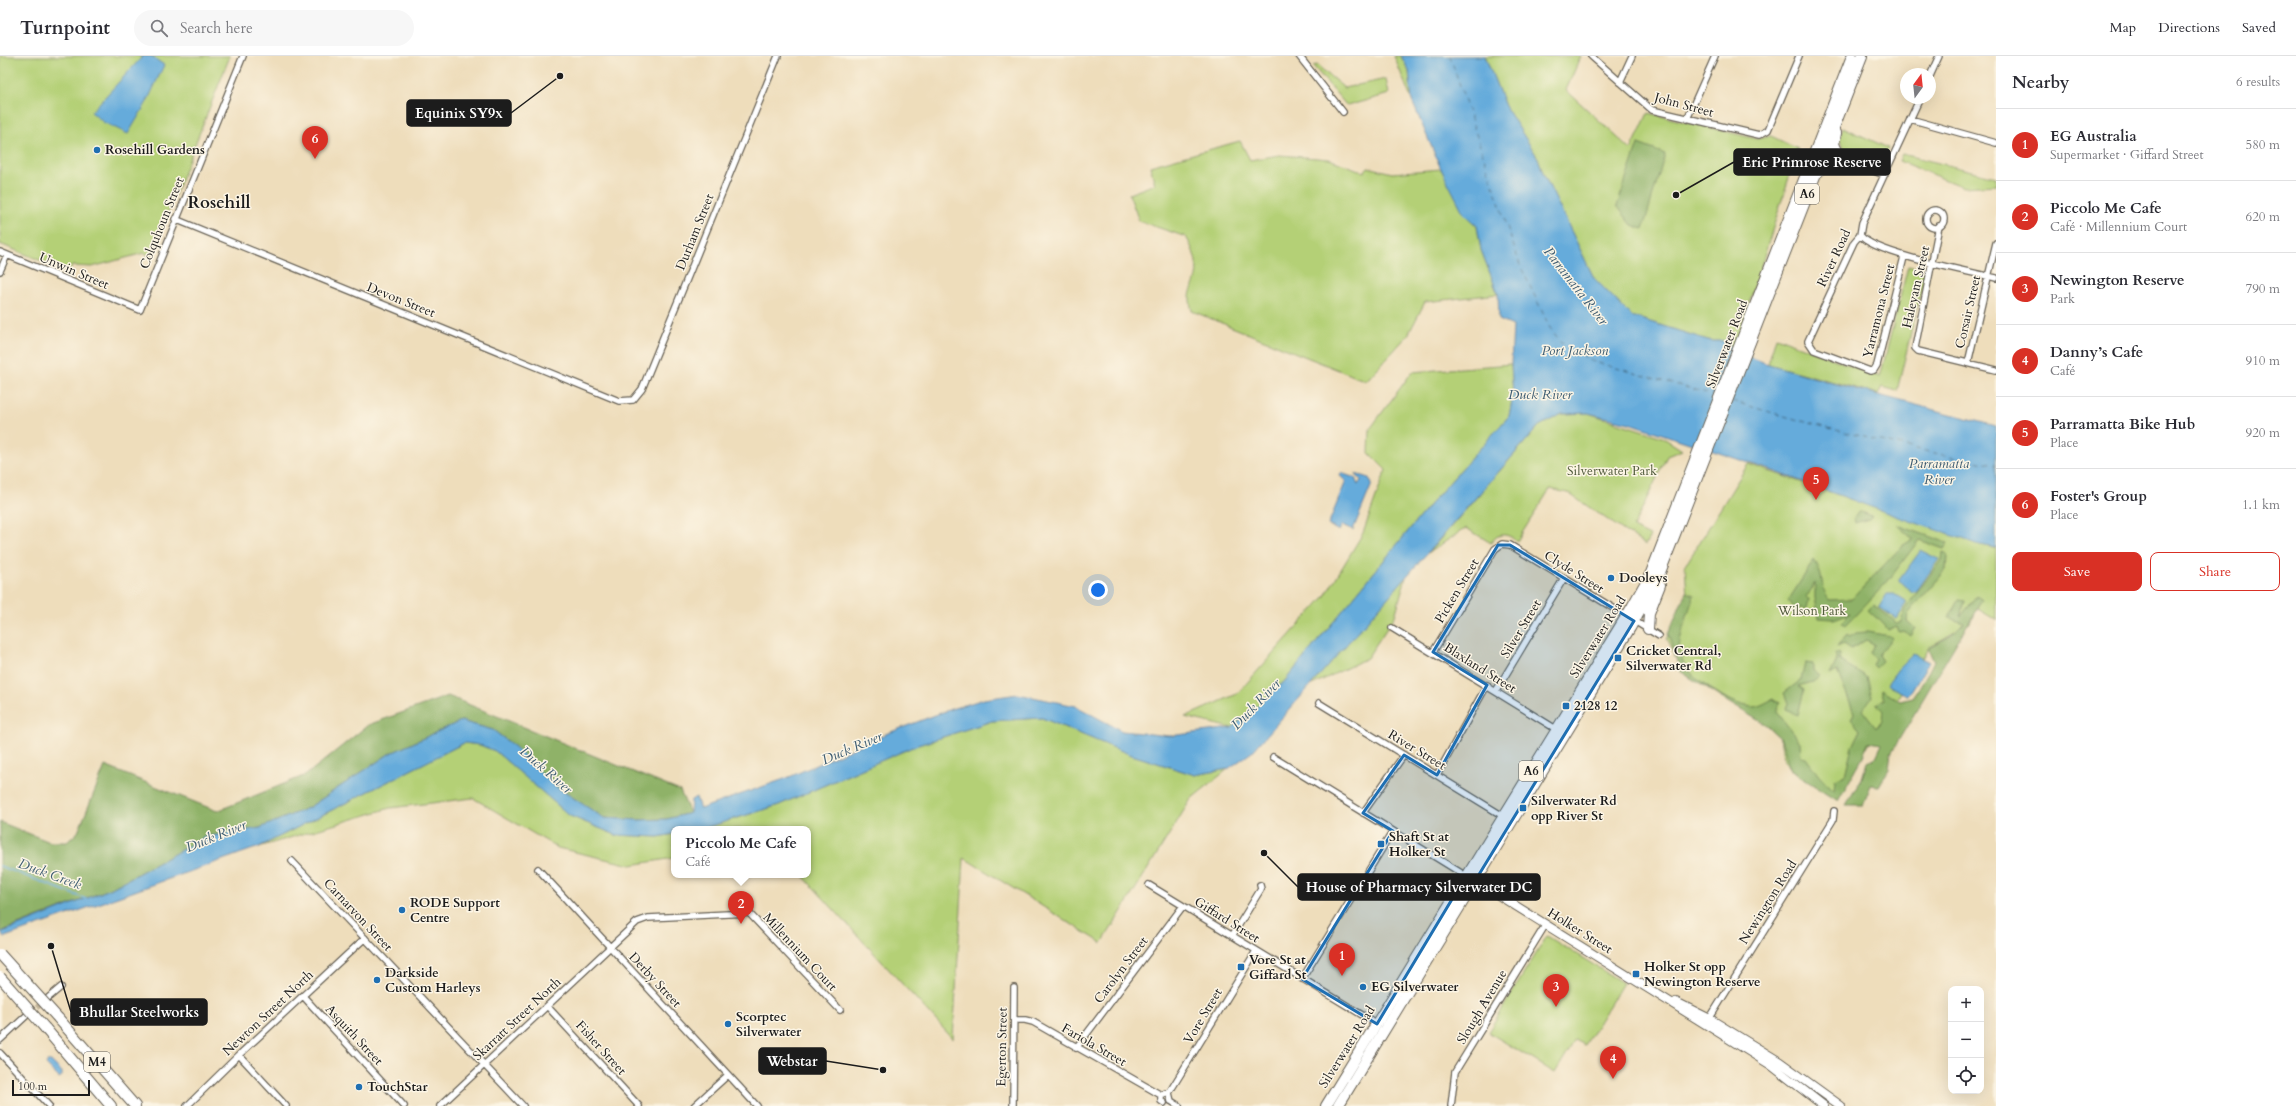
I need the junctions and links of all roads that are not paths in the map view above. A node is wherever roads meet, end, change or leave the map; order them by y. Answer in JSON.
{"nodes":[{"id":1,"x":243,"y":56,"type":"edge"},
{"id":2,"x":778,"y":56,"type":"edge"},
{"id":3,"x":1299,"y":56,"type":"edge"},
{"id":4,"x":1591,"y":56,"type":"edge"},
{"id":5,"x":1632,"y":56,"type":"edge"},
{"id":6,"x":1715,"y":56,"type":"edge"},
{"id":7,"x":1799,"y":56,"type":"edge"},
{"id":8,"x":1852,"y":56,"type":"edge"},
{"id":9,"x":1862,"y":56,"type":"edge"},
{"id":10,"x":1939,"y":56,"type":"edge"},
{"id":11,"x":1934,"y":68,"type":"edge"},
{"id":12,"x":1620,"y":82,"type":"junction"},
{"id":13,"x":1850,"y":86,"type":"junction"},
{"id":14,"x":1917,"y":104,"type":"edge"},
{"id":15,"x":1343,"y":112,"type":"dead end"},
{"id":16,"x":1687,"y":119,"type":"junction"},
{"id":17,"x":1910,"y":119,"type":"junction"},
{"id":18,"x":1996,"y":144,"type":"edge"},
{"id":19,"x":1845,"y":159,"type":"junction"},
{"id":20,"x":1884,"y":175,"type":"junction"},
{"id":21,"x":1814,"y":176,"type":"junction"},
{"id":22,"x":175,"y":220,"type":"junction"},
{"id":23,"x":1939,"y":226,"type":"dead end"},
{"id":24,"x":1860,"y":235,"type":"junction"},
{"id":25,"x":1996,"y":243,"type":"edge"},
{"id":26,"x":0,"y":252,"type":"edge"},
{"id":27,"x":7,"y":255,"type":"junction"},
{"id":28,"x":1904,"y":257,"type":"junction"},
{"id":29,"x":1933,"y":263,"type":"junction"},
{"id":30,"x":0,"y":271,"type":"edge"},
{"id":31,"x":1988,"y":276,"type":"junction"},
{"id":32,"x":1996,"y":278,"type":"edge"},
{"id":33,"x":140,"y":310,"type":"joint"},
{"id":34,"x":1751,"y":330,"type":"junction"},
{"id":35,"x":1968,"y":363,"type":"junction"},
{"id":36,"x":1874,"y":370,"type":"joint"},
{"id":37,"x":1996,"y":370,"type":"edge"},
{"id":38,"x":618,"y":401,"type":"joint"},
{"id":39,"x":1502,"y":544,"type":"joint"},
{"id":40,"x":1665,"y":551,"type":"junction"},
{"id":41,"x":1564,"y":578,"type":"junction"},
{"id":42,"x":1630,"y":619,"type":"junction"},
{"id":43,"x":1392,"y":628,"type":"dead end"},
{"id":44,"x":1648,"y":629,"type":"junction"},
{"id":45,"x":1659,"y":636,"type":"dead end"},
{"id":46,"x":1433,"y":652,"type":"junction"},
{"id":47,"x":1487,"y":685,"type":"junction"},
{"id":48,"x":1496,"y":691,"type":"junction"},
{"id":49,"x":1320,"y":703,"type":"dead end"},
{"id":50,"x":1556,"y":729,"type":"junction"},
{"id":51,"x":1404,"y":755,"type":"junction"},
{"id":52,"x":1273,"y":757,"type":"dead end"},
{"id":53,"x":1437,"y":775,"type":"junction"},
{"id":54,"x":1834,"y":810,"type":"dead end"},
{"id":55,"x":1363,"y":813,"type":"junction"},
{"id":56,"x":1503,"y":816,"type":"junction"},
{"id":57,"x":1393,"y":832,"type":"junction"},
{"id":58,"x":292,"y":861,"type":"dead end"},
{"id":59,"x":538,"y":869,"type":"dead end"},
{"id":60,"x":1471,"y":878,"type":"junction"},
{"id":61,"x":1149,"y":885,"type":"dead end"},
{"id":62,"x":1260,"y":885,"type":"dead end"},
{"id":63,"x":1183,"y":906,"type":"junction"},
{"id":64,"x":1546,"y":924,"type":"junction"},
{"id":65,"x":1232,"y":936,"type":"junction"},
{"id":66,"x":365,"y":938,"type":"junction"},
{"id":67,"x":610,"y":947,"type":"junction"},
{"id":68,"x":1256,"y":951,"type":"junction"},
{"id":69,"x":0,"y":954,"type":"edge"},
{"id":70,"x":0,"y":977,"type":"edge"},
{"id":71,"x":1302,"y":979,"type":"junction"},
{"id":72,"x":61,"y":987,"type":"dead end"},
{"id":73,"x":1014,"y":988,"type":"dead end"},
{"id":74,"x":303,"y":996,"type":"junction"},
{"id":75,"x":48,"y":998,"type":"tunnel mouth"},
{"id":76,"x":547,"y":1006,"type":"junction"},
{"id":77,"x":840,"y":1010,"type":"dead end"},
{"id":78,"x":26,"y":1016,"type":"tunnel mouth"},
{"id":79,"x":1014,"y":1020,"type":"junction"},
{"id":80,"x":1708,"y":1022,"type":"junction"},
{"id":81,"x":1376,"y":1024,"type":"junction"},
{"id":82,"x":0,"y":1040,"type":"edge"},
{"id":83,"x":1076,"y":1048,"type":"junction"},
{"id":84,"x":0,"y":1053,"type":"edge"},
{"id":85,"x":239,"y":1055,"type":"junction"},
{"id":86,"x":485,"y":1064,"type":"junction"},
{"id":87,"x":728,"y":1074,"type":"junction"},
{"id":88,"x":1169,"y":1093,"type":"junction"},
{"id":89,"x":1161,"y":1095,"type":"junction"},
{"id":90,"x":1171,"y":1101,"type":"junction"},
{"id":91,"x":1163,"y":1105,"type":"edge"},
{"id":92,"x":48,"y":1106,"type":"edge"},
{"id":93,"x":111,"y":1106,"type":"edge"},
{"id":94,"x":135,"y":1106,"type":"edge"},
{"id":95,"x":187,"y":1106,"type":"edge"},
{"id":96,"x":286,"y":1106,"type":"edge"},
{"id":97,"x":404,"y":1106,"type":"edge"},
{"id":98,"x":440,"y":1106,"type":"edge"},
{"id":99,"x":523,"y":1106,"type":"edge"},
{"id":100,"x":639,"y":1106,"type":"edge"},
{"id":101,"x":694,"y":1106,"type":"edge"},
{"id":102,"x":757,"y":1106,"type":"edge"},
{"id":103,"x":1013,"y":1106,"type":"edge"},
{"id":104,"x":1179,"y":1106,"type":"edge"},
{"id":105,"x":1326,"y":1106,"type":"edge"},
{"id":106,"x":1338,"y":1106,"type":"edge"},
{"id":107,"x":1451,"y":1106,"type":"edge"},
{"id":108,"x":1824,"y":1106,"type":"edge"},
{"id":109,"x":1841,"y":1106,"type":"edge"}],
"edges":[{"from":1,"to":22,"type":"street","name":"Colquhoun Street"},
{"from":2,"to":38,"type":"street","name":"Durham Street"},
{"from":3,"to":15,"type":"street"},
{"from":4,"to":12,"type":"street","name":"John Street"},
{"from":5,"to":12,"type":"street"},
{"from":6,"to":16,"type":"street"},
{"from":7,"to":16,"type":"street","name":"John Street"},
{"from":8,"to":34,"type":"highway","name":"Silverwater Road","number":"A6"},
{"from":9,"to":13,"type":"highway","name":"Silverwater Road","number":"A6"},
{"from":10,"to":11,"type":"street"},
{"from":12,"to":16,"type":"street","name":"John Street"},
{"from":13,"to":19,"type":"highway"},
{"from":13,"to":21,"type":"highway","name":"Silverwater Road","number":"A6"},
{"from":14,"to":17,"type":"street","name":"River Road"},
{"from":17,"to":18,"type":"street"},
{"from":17,"to":20,"type":"street","name":"River Road"},
{"from":19,"to":20,"type":"street"},
{"from":19,"to":21,"type":"highway"},
{"from":20,"to":24,"type":"street","name":"River Road"},
{"from":21,"to":34,"type":"highway","name":"Silverwater Road","number":"A6"},
{"from":22,"to":33,"type":"street","name":"Colquhoun Street"},
{"from":22,"to":38,"type":"street","name":"Devon Street"},
{"from":23,"to":29,"type":"street","name":"Haleyam Street"},
{"from":24,"to":28,"type":"street"},
{"from":24,"to":36,"type":"street","name":"River Road"},
{"from":25,"to":31,"type":"street","name":"Corsair Street"},
{"from":26,"to":27,"type":"street","name":"Unwin Street"},
{"from":27,"to":30,"type":"street"},
{"from":27,"to":33,"type":"street","name":"Unwin Street"},
{"from":28,"to":29,"type":"street"},
{"from":28,"to":36,"type":"street","name":"Yarramona Street"},
{"from":29,"to":31,"type":"street"},
{"from":29,"to":35,"type":"street","name":"Haleyam Street"},
{"from":31,"to":32,"type":"street"},
{"from":31,"to":35,"type":"street","name":"Corsair Street"},
{"from":34,"to":40,"type":"highway","name":"Silverwater Road","number":"A6"},
{"from":35,"to":37,"type":"street"},
{"from":39,"to":41,"type":"street","name":"Clyde Street"},
{"from":39,"to":46,"type":"street","name":"Picken Street"},
{"from":40,"to":42,"type":"highway","name":"Silverwater Road","number":"A6"},
{"from":40,"to":44,"type":"highway"},
{"from":41,"to":42,"type":"street","name":"Clyde Street"},
{"from":41,"to":48,"type":"street","name":"Silver Street"},
{"from":42,"to":44,"type":"street","name":"Clyde Street"},
{"from":42,"to":50,"type":"highway","name":"Silverwater Road","number":"A6"},
{"from":42,"to":60,"type":"highway","name":"Silverwater Road","number":"A6"},
{"from":43,"to":46,"type":"street","name":"Blaxland Street"},
{"from":44,"to":45,"type":"street","name":"Clyde Street"},
{"from":46,"to":47,"type":"street","name":"Blaxland Street"},
{"from":47,"to":48,"type":"street","name":"Blaxland Street"},
{"from":47,"to":53,"type":"street"},
{"from":48,"to":50,"type":"street","name":"Blaxland Street"},
{"from":49,"to":51,"type":"street","name":"River Street"},
{"from":50,"to":56,"type":"highway","name":"Silverwater Road","number":"A6"},
{"from":51,"to":53,"type":"street","name":"River Street"},
{"from":51,"to":55,"type":"street"},
{"from":52,"to":55,"type":"street","name":"Holker Street"},
{"from":53,"to":56,"type":"street","name":"River Street"},
{"from":54,"to":80,"type":"street","name":"Newington Road"},
{"from":55,"to":57,"type":"street","name":"Holker Street"},
{"from":56,"to":60,"type":"highway","name":"Silverwater Road","number":"A6"},
{"from":57,"to":60,"type":"street","name":"Holker Street"},
{"from":57,"to":71,"type":"street"},
{"from":58,"to":66,"type":"street","name":"Carnarvon Street"},
{"from":59,"to":67,"type":"street","name":"Derby Street"},
{"from":60,"to":64,"type":"main road","name":"Holker Street"},
{"from":60,"to":81,"type":"highway","name":"Silverwater Road","number":"A6"},
{"from":60,"to":106,"type":"highway","name":"Silverwater Road","number":"A6"},
{"from":61,"to":63,"type":"street","name":"Giffard Street"},
{"from":62,"to":65,"type":"street"},
{"from":63,"to":65,"type":"street","name":"Giffard Street"},
{"from":63,"to":83,"type":"street","name":"Carolyn Street"},
{"from":64,"to":80,"type":"main road","name":"Holker Street"},
{"from":64,"to":107,"type":"street","name":"Slough Avenue"},
{"from":65,"to":68,"type":"street","name":"Giffard Street"},
{"from":66,"to":74,"type":"street","name":"Newton Street North"},
{"from":66,"to":86,"type":"street","name":"Carnarvon Street"},
{"from":67,"to":76,"type":"street","name":"Skarratt Street North"},
{"from":67,"to":77,"type":"street","name":"Millennium Court"},
{"from":67,"to":87,"type":"street","name":"Derby Street"},
{"from":68,"to":71,"type":"street","name":"Giffard Street"},
{"from":68,"to":88,"type":"street","name":"Vore Street"},
{"from":69,"to":94,"type":"highway","number":"M4","bridge":true},
{"from":70,"to":93,"type":"highway","number":"M4","bridge":true},
{"from":71,"to":81,"type":"street","name":"Giffard Street"},
{"from":72,"to":75,"type":"street"},
{"from":73,"to":79,"type":"street","name":"Egerton Street"},
{"from":74,"to":85,"type":"street","name":"Newton Street North"},
{"from":74,"to":97,"type":"street","name":"Asquith Street"},
{"from":76,"to":86,"type":"street","name":"Skarratt Street North"},
{"from":76,"to":100,"type":"street","name":"Fisher Street"},
{"from":78,"to":82,"type":"street"},
{"from":79,"to":83,"type":"street","name":"Fariola Street"},
{"from":79,"to":103,"type":"street","name":"Egerton Street"},
{"from":80,"to":108,"type":"main road","name":"Holker Street"},
{"from":80,"to":109,"type":"main road","name":"Holker Street"},
{"from":81,"to":105,"type":"highway","name":"Silverwater Road","number":"A6"},
{"from":83,"to":89,"type":"street","name":"Fariola Street"},
{"from":84,"to":92,"type":"street"},
{"from":85,"to":95,"type":"street","name":"Newton Street North"},
{"from":85,"to":96,"type":"street"},
{"from":86,"to":98,"type":"street","name":"Skarratt Street North"},
{"from":86,"to":99,"type":"street","name":"Carnarvon Street"},
{"from":87,"to":101,"type":"street"},
{"from":87,"to":102,"type":"street","name":"Derby Street"},
{"from":88,"to":89,"type":"street"},
{"from":88,"to":90,"type":"street"},
{"from":89,"to":91,"type":"street"},
{"from":90,"to":91,"type":"street"},
{"from":90,"to":104,"type":"street"}]}
